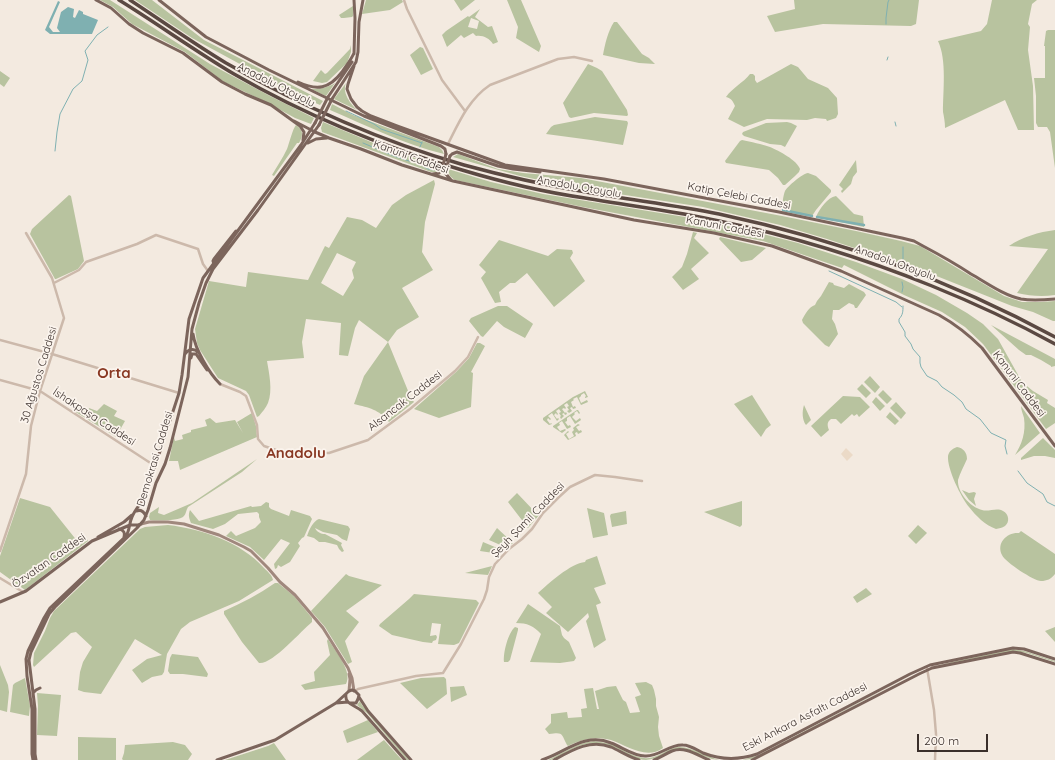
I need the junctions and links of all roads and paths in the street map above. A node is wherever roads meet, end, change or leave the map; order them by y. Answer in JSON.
{"nodes":[{"id":1,"x":96,"y":0,"type":"edge"},
{"id":2,"x":119,"y":0,"type":"edge"},
{"id":3,"x":130,"y":0,"type":"edge"},
{"id":4,"x":159,"y":0,"type":"edge"},
{"id":5,"x":355,"y":0,"type":"edge"},
{"id":6,"x":363,"y":0,"type":"edge"},
{"id":7,"x":404,"y":0,"type":"edge"},
{"id":8,"x":354,"y":53,"type":"junction"},
{"id":9,"x":592,"y":61,"type":"dead end"},
{"id":10,"x":354,"y":66,"type":"junction"},
{"id":11,"x":269,"y":70,"type":"junction"},
{"id":12,"x":465,"y":111,"type":"junction"},
{"id":13,"x":294,"y":121,"type":"junction"},
{"id":14,"x":388,"y":125,"type":"junction"},
{"id":15,"x":313,"y":131,"type":"junction"},
{"id":16,"x":410,"y":131,"type":"junction"},
{"id":17,"x":329,"y":138,"type":"junction"},
{"id":18,"x":448,"y":144,"type":"junction"},
{"id":19,"x":303,"y":145,"type":"junction"},
{"id":20,"x":444,"y":169,"type":"junction"},
{"id":21,"x":430,"y":174,"type":"junction"},
{"id":22,"x":574,"y":174,"type":"junction"},
{"id":23,"x":453,"y":181,"type":"junction"},
{"id":24,"x":26,"y":233,"type":"dead end"},
{"id":25,"x":216,"y":263,"type":"junction"},
{"id":26,"x":208,"y":271,"type":"junction"},
{"id":27,"x":54,"y":282,"type":"junction"},
{"id":28,"x":1055,"y":299,"type":"edge"},
{"id":29,"x":192,"y":329,"type":"junction"},
{"id":30,"x":478,"y":337,"type":"dead end"},
{"id":31,"x":1055,"y":337,"type":"edge"},
{"id":32,"x":0,"y":340,"type":"edge"},
{"id":33,"x":1055,"y":344,"type":"edge"},
{"id":34,"x":190,"y":350,"type":"junction"},
{"id":35,"x":52,"y":354,"type":"junction"},
{"id":36,"x":185,"y":354,"type":"junction"},
{"id":37,"x":199,"y":354,"type":"junction"},
{"id":38,"x":189,"y":365,"type":"junction"},
{"id":39,"x":0,"y":380,"type":"edge"},
{"id":40,"x":220,"y":384,"type":"junction"},
{"id":41,"x":185,"y":388,"type":"junction"},
{"id":42,"x":40,"y":392,"type":"junction"},
{"id":43,"x":179,"y":393,"type":"junction"},
{"id":44,"x":1055,"y":446,"type":"edge"},
{"id":45,"x":154,"y":466,"type":"junction"},
{"id":46,"x":642,"y":481,"type":"dead end"},
{"id":47,"x":156,"y":483,"type":"junction"},
{"id":48,"x":134,"y":513,"type":"junction"},
{"id":49,"x":146,"y":516,"type":"junction"},
{"id":50,"x":131,"y":518,"type":"junction"},
{"id":51,"x":149,"y":522,"type":"junction"},
{"id":52,"x":141,"y":524,"type":"junction"},
{"id":53,"x":130,"y":525,"type":"junction"},
{"id":54,"x":135,"y":525,"type":"junction"},
{"id":55,"x":119,"y":529,"type":"junction"},
{"id":56,"x":123,"y":538,"type":"junction"},
{"id":57,"x":92,"y":541,"type":"junction"},
{"id":58,"x":0,"y":551,"type":"edge"},
{"id":59,"x":0,"y":578,"type":"edge"},
{"id":60,"x":23,"y":593,"type":"junction"},
{"id":61,"x":0,"y":602,"type":"edge"},
{"id":62,"x":1055,"y":659,"type":"edge"},
{"id":63,"x":1055,"y":664,"type":"edge"},
{"id":64,"x":348,"y":668,"type":"junction"},
{"id":65,"x":927,"y":668,"type":"junction"},
{"id":66,"x":32,"y":685,"type":"junction"},
{"id":67,"x":355,"y":691,"type":"junction"},
{"id":68,"x":348,"y":692,"type":"junction"},
{"id":69,"x":33,"y":694,"type":"junction"},
{"id":70,"x":359,"y":695,"type":"junction"},
{"id":71,"x":336,"y":703,"type":"junction"},
{"id":72,"x":349,"y":703,"type":"junction"},
{"id":73,"x":33,"y":760,"type":"edge"},
{"id":74,"x":36,"y":760,"type":"edge"},
{"id":75,"x":217,"y":760,"type":"edge"},
{"id":76,"x":405,"y":760,"type":"edge"},
{"id":77,"x":412,"y":760,"type":"edge"},
{"id":78,"x":542,"y":760,"type":"edge"},
{"id":79,"x":554,"y":760,"type":"edge"},
{"id":80,"x":639,"y":760,"type":"edge"},
{"id":81,"x":654,"y":760,"type":"edge"},
{"id":82,"x":709,"y":760,"type":"edge"},
{"id":83,"x":752,"y":760,"type":"edge"},
{"id":84,"x":934,"y":760,"type":"edge"}],
"edges":[{"from":1,"to":13,"type":"main road"},
{"from":2,"to":33,"type":"highway","name":"Anadolu Otoyolu"},
{"from":3,"to":31,"type":"highway","name":"Anadolu Otoyolu"},
{"from":4,"to":11,"type":"main road"},
{"from":5,"to":8,"type":"main road","name":"Demokrasi Caddesi"},
{"from":6,"to":10,"type":"main road","name":"Demokrasi Caddesi"},
{"from":7,"to":12,"type":"street"},
{"from":8,"to":11,"type":"main road"},
{"from":8,"to":15,"type":"main road","name":"Demokrasi Caddesi","bridge":true},
{"from":9,"to":12,"type":"street"},
{"from":10,"to":15,"type":"main road","name":"Demokrasi Caddesi","bridge":true},
{"from":10,"to":16,"type":"main road"},
{"from":11,"to":14,"type":"main road"},
{"from":12,"to":18,"type":"street"},
{"from":13,"to":15,"type":"main road","name":"Kanuni Caddesi"},
{"from":13,"to":19,"type":"main road"},
{"from":14,"to":16,"type":"main road"},
{"from":14,"to":20,"type":"main road","bridge":true},
{"from":15,"to":17,"type":"main road","name":"Kanuni Caddesi"},
{"from":15,"to":19,"type":"main road","name":"Demokrasi Caddesi"},
{"from":16,"to":18,"type":"main road","name":"Katip Çelebi Caddesi"},
{"from":17,"to":19,"type":"main road"},
{"from":17,"to":21,"type":"main road","name":"Kanuni Caddesi"},
{"from":18,"to":22,"type":"main road","name":"Katip Çelebi Caddesi"},
{"from":19,"to":25,"type":"main road","name":"Demokrasi Caddesi"},
{"from":19,"to":25,"type":"main road","name":"Demokrasi Caddesi"},
{"from":20,"to":21,"type":"main road"},
{"from":20,"to":22,"type":"main road","bridge":true},
{"from":20,"to":23,"type":"main road"},
{"from":21,"to":23,"type":"main road","name":"Kanuni Caddesi"},
{"from":22,"to":28,"type":"main road","name":"Katip Çelebi Caddesi"},
{"from":23,"to":44,"type":"main road","name":"Kanuni Caddesi"},
{"from":24,"to":27,"type":"street","name":"30 Ağustos Caddesi"},
{"from":25,"to":26,"type":"main road","name":"Demokrasi Caddesi"},
{"from":25,"to":29,"type":"main road","name":"Demokrasi Caddesi"},
{"from":26,"to":27,"type":"street"},
{"from":26,"to":36,"type":"main road","name":"Demokrasi Caddesi"},
{"from":27,"to":35,"type":"street","name":"30 Ağustos Caddesi"},
{"from":29,"to":34,"type":"main road","name":"Demokrasi Caddesi"},
{"from":29,"to":37,"type":"main road"},
{"from":30,"to":40,"type":"street","name":"Alsancak Caddesi"},
{"from":32,"to":35,"type":"street"},
{"from":34,"to":36,"type":"main road"},
{"from":34,"to":37,"type":"main road"},
{"from":34,"to":38,"type":"main road","name":"Demokrasi Caddesi"},
{"from":35,"to":42,"type":"street","name":"30 Ağustos Caddesi"},
{"from":35,"to":43,"type":"street"},
{"from":36,"to":43,"type":"main road","name":"Demokrasi Caddesi"},
{"from":37,"to":40,"type":"main road"},
{"from":38,"to":40,"type":"main road"},
{"from":38,"to":41,"type":"main road","name":"Demokrasi Caddesi"},
{"from":39,"to":42,"type":"street","name":"İshakpaşa Caddesi"},
{"from":41,"to":43,"type":"main road"},
{"from":41,"to":47,"type":"main road","name":"Demokrasi Caddesi"},
{"from":42,"to":45,"type":"street","name":"İshakpaşa Caddesi"},
{"from":42,"to":58,"type":"street","name":"30 Ağustos Caddesi"},
{"from":43,"to":45,"type":"main road","name":"Demokrasi Caddesi"},
{"from":45,"to":47,"type":"main road"},
{"from":45,"to":48,"type":"main road","name":"Demokrasi Caddesi"},
{"from":46,"to":67,"type":"street","name":"Şeyh Şamil Caddesi"},
{"from":47,"to":49,"type":"main road","name":"Demokrasi Caddesi"},
{"from":48,"to":49,"type":"main road"},
{"from":48,"to":50,"type":"main road","name":"Demokrasi Caddesi"},
{"from":48,"to":57,"type":"main road"},
{"from":49,"to":51,"type":"main road"},
{"from":49,"to":52,"type":"main road","name":"Demokrasi Caddesi"},
{"from":50,"to":53,"type":"main road","name":"Demokrasi Caddesi"},
{"from":50,"to":54,"type":"main road"},
{"from":51,"to":52,"type":"main road"},
{"from":51,"to":64,"type":"main road"},
{"from":52,"to":54,"type":"main road"},
{"from":52,"to":66,"type":"main road","name":"Demokrasi Caddesi"},
{"from":53,"to":54,"type":"main road","name":"Özvatan Caddesi"},
{"from":53,"to":55,"type":"main road","name":"Özvatan Caddesi"},
{"from":53,"to":56,"type":"main road","name":"Demokrasi Caddesi"},
{"from":55,"to":56,"type":"main road"},
{"from":55,"to":57,"type":"main road","name":"Özvatan Caddesi"},
{"from":56,"to":73,"type":"main road","name":"Demokrasi Caddesi"},
{"from":57,"to":60,"type":"main road","name":"Özvatan Caddesi"},
{"from":59,"to":60,"type":"street"},
{"from":60,"to":61,"type":"main road","name":"Özvatan Caddesi"},
{"from":62,"to":65,"type":"main road","name":"Eski Ankara Asfaltı Caddesi"},
{"from":63,"to":65,"type":"main road","name":"Eski Ankara Asfaltı Caddesi"},
{"from":64,"to":67,"type":"main road"},
{"from":64,"to":68,"type":"main road"},
{"from":65,"to":78,"type":"main road","name":"Eski Ankara Asfaltı Caddesi"},
{"from":65,"to":83,"type":"main road","name":"Eski Ankara Asfaltı Caddesi"},
{"from":65,"to":84,"type":"street"},
{"from":66,"to":69,"type":"main road","name":"Demokrasi Caddesi"},
{"from":66,"to":69,"type":"main road"},
{"from":67,"to":68,"type":"main road"},
{"from":67,"to":70,"type":"main road"},
{"from":68,"to":71,"type":"main road"},
{"from":68,"to":72,"type":"main road"},
{"from":69,"to":74,"type":"main road","name":"Demokrasi Caddesi"},
{"from":70,"to":72,"type":"main road"},
{"from":70,"to":77,"type":"main road"},
{"from":71,"to":72,"type":"main road"},
{"from":71,"to":75,"type":"main road"},
{"from":72,"to":76,"type":"main road"},
{"from":79,"to":80,"type":"main road"},
{"from":81,"to":82,"type":"main road"}]}
